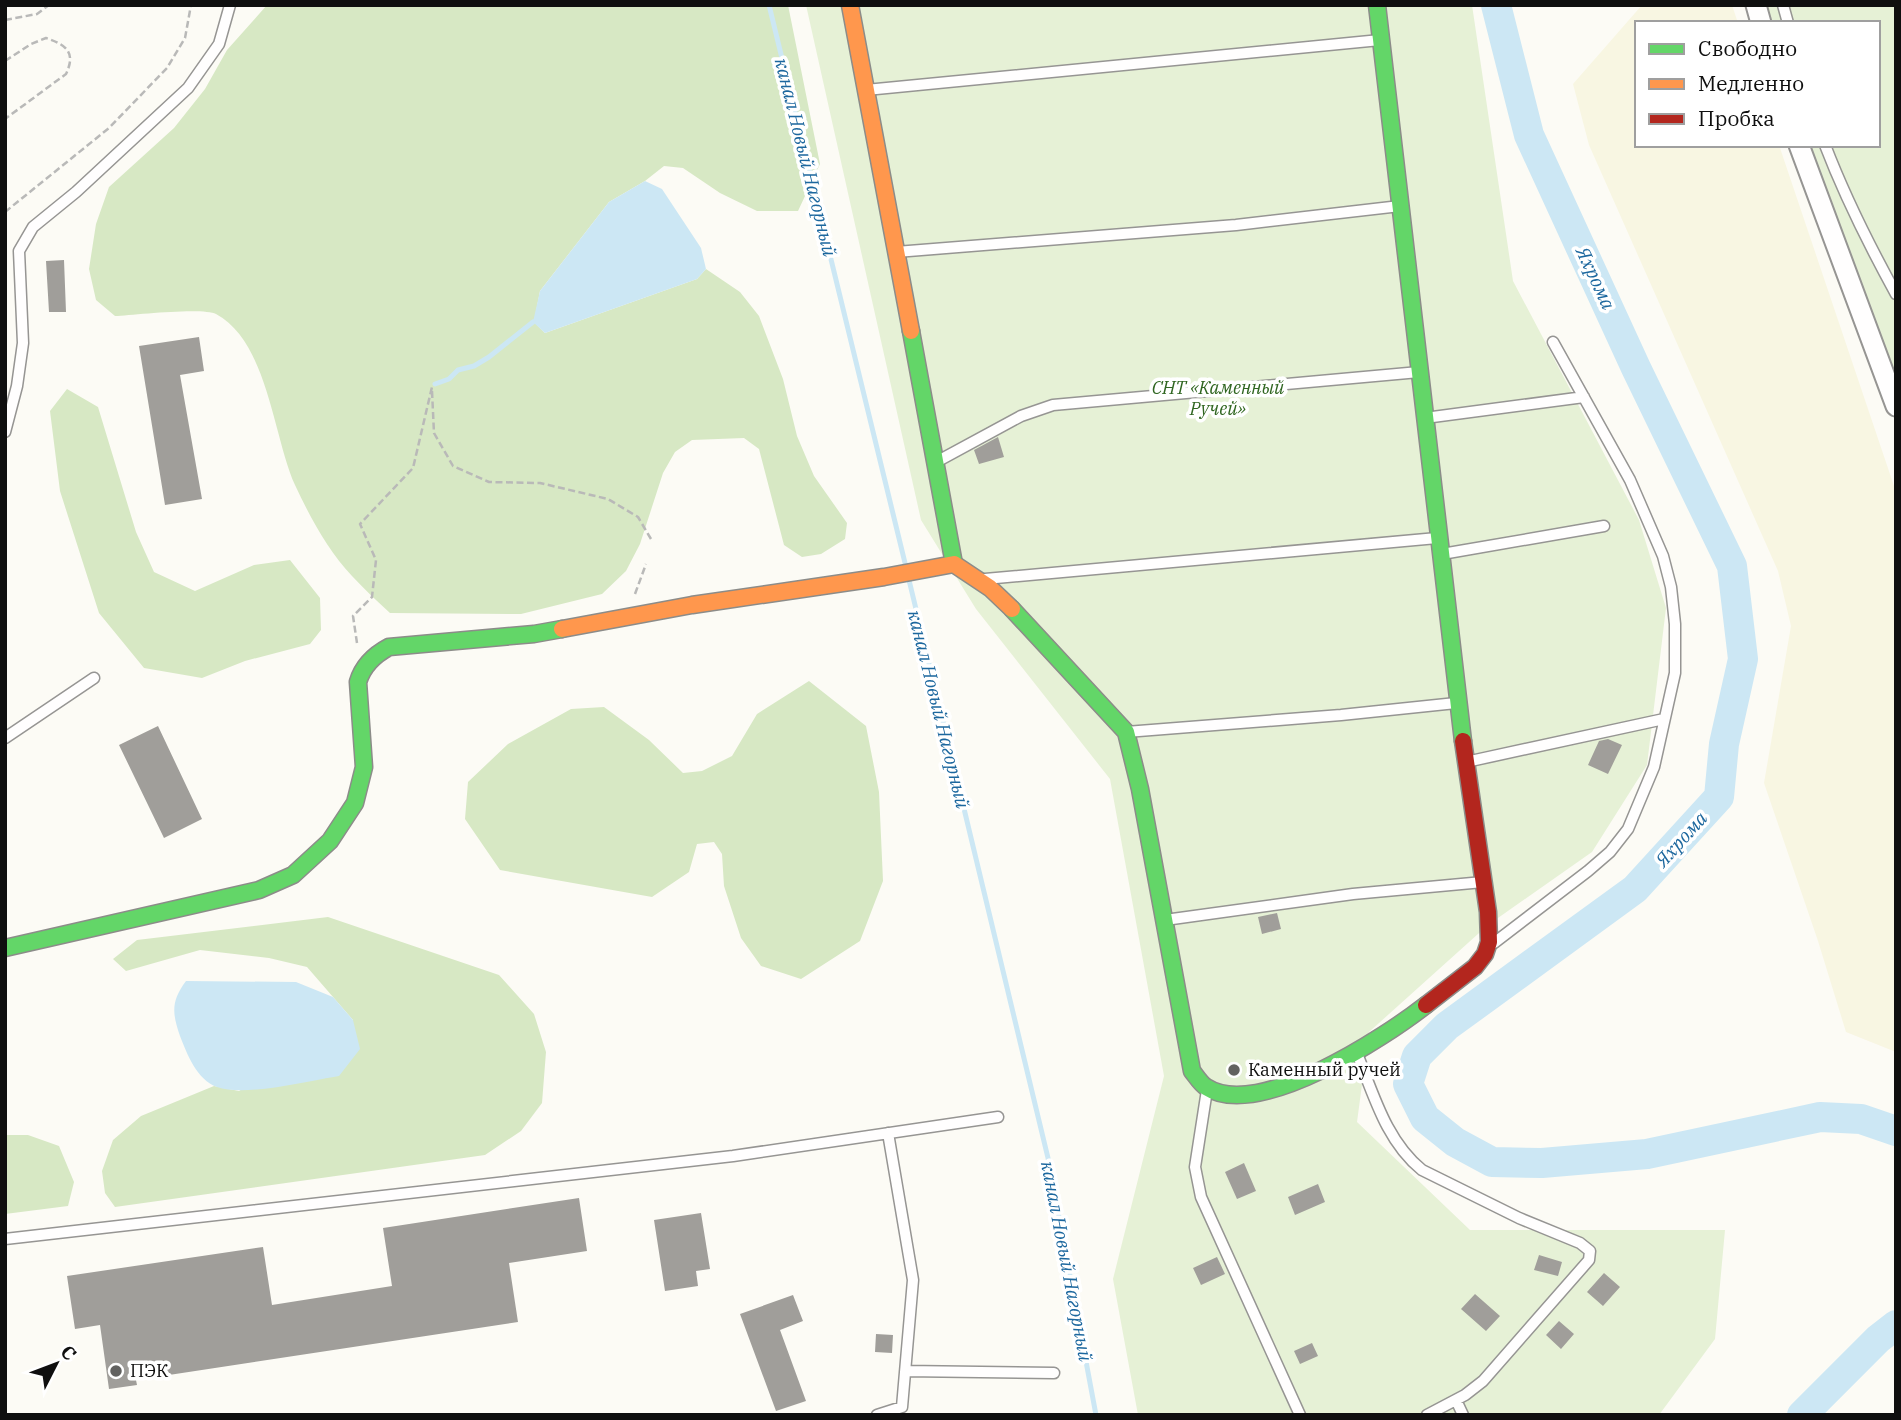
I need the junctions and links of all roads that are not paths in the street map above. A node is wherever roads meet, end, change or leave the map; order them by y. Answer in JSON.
{"nodes":[{"id":1,"x":230,"y":5,"type":"edge"},
{"id":2,"x":850,"y":5,"type":"edge"},
{"id":3,"x":1377,"y":5,"type":"edge"},
{"id":4,"x":1381,"y":40,"type":"junction"},
{"id":5,"x":866,"y":90,"type":"junction"},
{"id":6,"x":1801,"y":147,"type":"edge"},
{"id":7,"x":1826,"y":147,"type":"edge"},
{"id":8,"x":1401,"y":206,"type":"junction"},
{"id":9,"x":896,"y":252,"type":"junction"},
{"id":10,"x":1896,"y":294,"type":"edge"},
{"id":11,"x":1553,"y":342,"type":"dead end"},
{"id":12,"x":1419,"y":372,"type":"junction"},
{"id":13,"x":1584,"y":397,"type":"junction"},
{"id":14,"x":1896,"y":406,"type":"edge"},
{"id":15,"x":1425,"y":418,"type":"junction"},
{"id":16,"x":5,"y":432,"type":"edge"},
{"id":17,"x":935,"y":463,"type":"junction"},
{"id":18,"x":1604,"y":526,"type":"dead end"},
{"id":19,"x":1438,"y":546,"type":"junction"},
{"id":20,"x":954,"y":564,"type":"junction"},
{"id":21,"x":977,"y":580,"type":"junction"},
{"id":22,"x":94,"y":678,"type":"dead end"},
{"id":23,"x":1457,"y":703,"type":"junction"},
{"id":24,"x":1664,"y":719,"type":"junction"},
{"id":25,"x":1126,"y":733,"type":"junction"},
{"id":26,"x":5,"y":738,"type":"edge"},
{"id":27,"x":1466,"y":762,"type":"junction"},
{"id":28,"x":1484,"y":882,"type":"junction"},
{"id":29,"x":1164,"y":920,"type":"junction"},
{"id":30,"x":1490,"y":946,"type":"junction"},
{"id":31,"x":5,"y":948,"type":"edge"},
{"id":32,"x":1356,"y":1052,"type":"junction"},
{"id":33,"x":1207,"y":1090,"type":"junction"},
{"id":34,"x":998,"y":1117,"type":"dead end"},
{"id":35,"x":888,"y":1133,"type":"junction"},
{"id":36,"x":5,"y":1239,"type":"edge"},
{"id":37,"x":905,"y":1371,"type":"junction"},
{"id":38,"x":1054,"y":1373,"type":"dead end"},
{"id":39,"x":1456,"y":1400,"type":"junction"},
{"id":40,"x":877,"y":1415,"type":"edge"},
{"id":41,"x":1300,"y":1415,"type":"edge"},
{"id":42,"x":1427,"y":1415,"type":"edge"},
{"id":43,"x":1463,"y":1415,"type":"edge"}],
"edges":[{"from":1,"to":16,"type":"lane"},
{"from":2,"to":5,"type":"street"},
{"from":3,"to":4,"type":"street"},
{"from":4,"to":5,"type":"lane"},
{"from":4,"to":8,"type":"street"},
{"from":5,"to":9,"type":"street"},
{"from":6,"to":14,"type":"street"},
{"from":7,"to":10,"type":"lane"},
{"from":8,"to":9,"type":"lane"},
{"from":8,"to":12,"type":"street"},
{"from":9,"to":17,"type":"street"},
{"from":11,"to":13,"type":"lane"},
{"from":12,"to":15,"type":"street"},
{"from":12,"to":17,"type":"lane"},
{"from":13,"to":15,"type":"lane"},
{"from":13,"to":24,"type":"lane"},
{"from":15,"to":19,"type":"street"},
{"from":17,"to":20,"type":"street"},
{"from":18,"to":19,"type":"lane"},
{"from":19,"to":21,"type":"lane"},
{"from":19,"to":23,"type":"street"},
{"from":20,"to":21,"type":"street"},
{"from":20,"to":31,"type":"street"},
{"from":21,"to":25,"type":"street"},
{"from":22,"to":26,"type":"lane"},
{"from":23,"to":25,"type":"lane"},
{"from":23,"to":27,"type":"street"},
{"from":24,"to":27,"type":"lane"},
{"from":24,"to":30,"type":"lane"},
{"from":25,"to":29,"type":"street"},
{"from":27,"to":28,"type":"street"},
{"from":28,"to":29,"type":"lane"},
{"from":28,"to":30,"type":"street"},
{"from":29,"to":33,"type":"street"},
{"from":30,"to":32,"type":"street"},
{"from":32,"to":33,"type":"street"},
{"from":32,"to":39,"type":"lane"},
{"from":33,"to":41,"type":"lane"},
{"from":34,"to":35,"type":"lane"},
{"from":35,"to":36,"type":"lane"},
{"from":35,"to":37,"type":"lane"},
{"from":37,"to":38,"type":"lane"},
{"from":37,"to":40,"type":"lane"},
{"from":39,"to":42,"type":"lane"},
{"from":39,"to":43,"type":"lane"}]}
